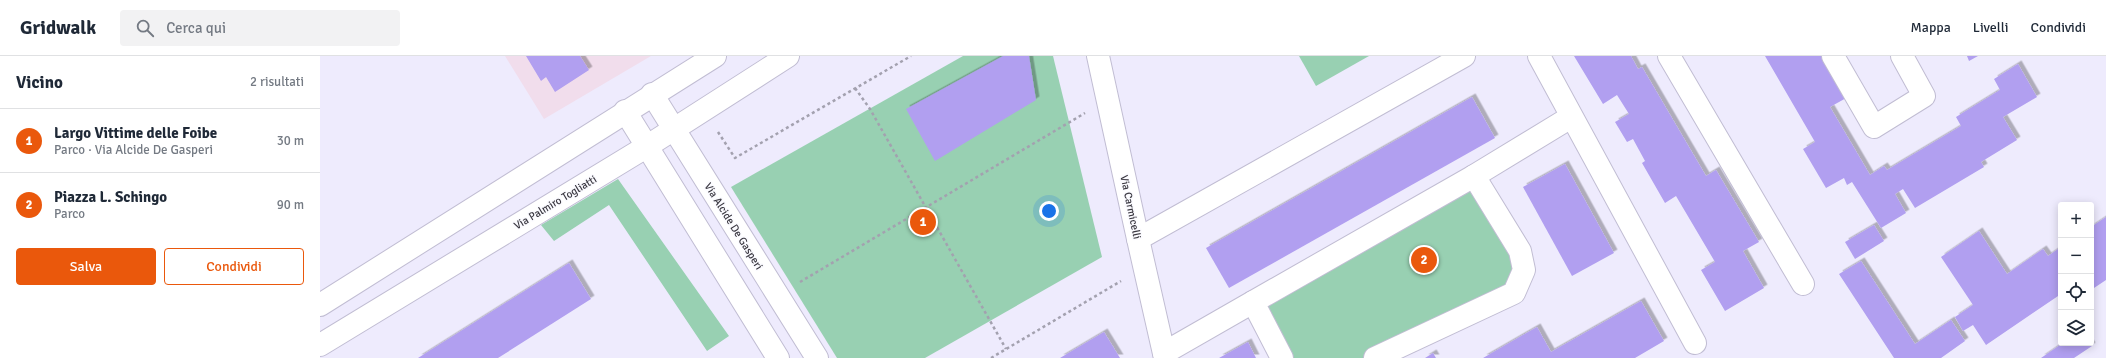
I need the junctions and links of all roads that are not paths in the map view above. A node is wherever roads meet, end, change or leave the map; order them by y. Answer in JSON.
{"nodes":[{"id":1,"x":715,"y":56,"type":"edge"},
{"id":2,"x":788,"y":56,"type":"edge"},
{"id":3,"x":1098,"y":56,"type":"edge"},
{"id":4,"x":1464,"y":56,"type":"edge"},
{"id":5,"x":1539,"y":56,"type":"edge"},
{"id":6,"x":1669,"y":56,"type":"edge"},
{"id":7,"x":1832,"y":56,"type":"edge"},
{"id":8,"x":1902,"y":56,"type":"edge"},
{"id":9,"x":652,"y":94,"type":"junction"},
{"id":10,"x":625,"y":111,"type":"junction"},
{"id":11,"x":1571,"y":117,"type":"junction"},
{"id":12,"x":674,"y":129,"type":"junction"},
{"id":13,"x":646,"y":147,"type":"junction"},
{"id":14,"x":1474,"y":176,"type":"junction"},
{"id":15,"x":1138,"y":239,"type":"junction"},
{"id":16,"x":1803,"y":284,"type":"dead end"},
{"id":17,"x":1253,"y":302,"type":"junction"},
{"id":18,"x":320,"y":306,"type":"edge"},
{"id":19,"x":1695,"y":343,"type":"dead end"},
{"id":20,"x":320,"y":345,"type":"edge"},
{"id":21,"x":1165,"y":355,"type":"edge"},
{"id":22,"x":778,"y":358,"type":"edge"},
{"id":23,"x":817,"y":358,"type":"edge"},
{"id":24,"x":1282,"y":358,"type":"edge"},
{"id":25,"x":1376,"y":358,"type":"edge"}],
"edges":[{"from":1,"to":9,"type":"street"},
{"from":2,"to":12,"type":"street","name":"Via Palmiro Togliatti"},
{"from":3,"to":15,"type":"street","name":"Via Carmicelli"},
{"from":4,"to":15,"type":"street"},
{"from":5,"to":11,"type":"street"},
{"from":6,"to":16,"type":"street"},
{"from":7,"to":8,"type":"street"},
{"from":9,"to":10,"type":"street"},
{"from":9,"to":12,"type":"street","name":"Via Alcide De Gasperi"},
{"from":10,"to":13,"type":"street"},
{"from":10,"to":18,"type":"street"},
{"from":11,"to":14,"type":"street"},
{"from":11,"to":19,"type":"street"},
{"from":12,"to":13,"type":"street","name":"Via Palmiro Togliatti"},
{"from":12,"to":23,"type":"street","name":"Via Alcide De Gasperi"},
{"from":13,"to":20,"type":"street","name":"Via Palmiro Togliatti"},
{"from":13,"to":22,"type":"street"},
{"from":14,"to":17,"type":"street"},
{"from":14,"to":25,"type":"street"},
{"from":15,"to":21,"type":"street","name":"Via Carmicelli"},
{"from":17,"to":21,"type":"street"},
{"from":17,"to":24,"type":"street"}]}
